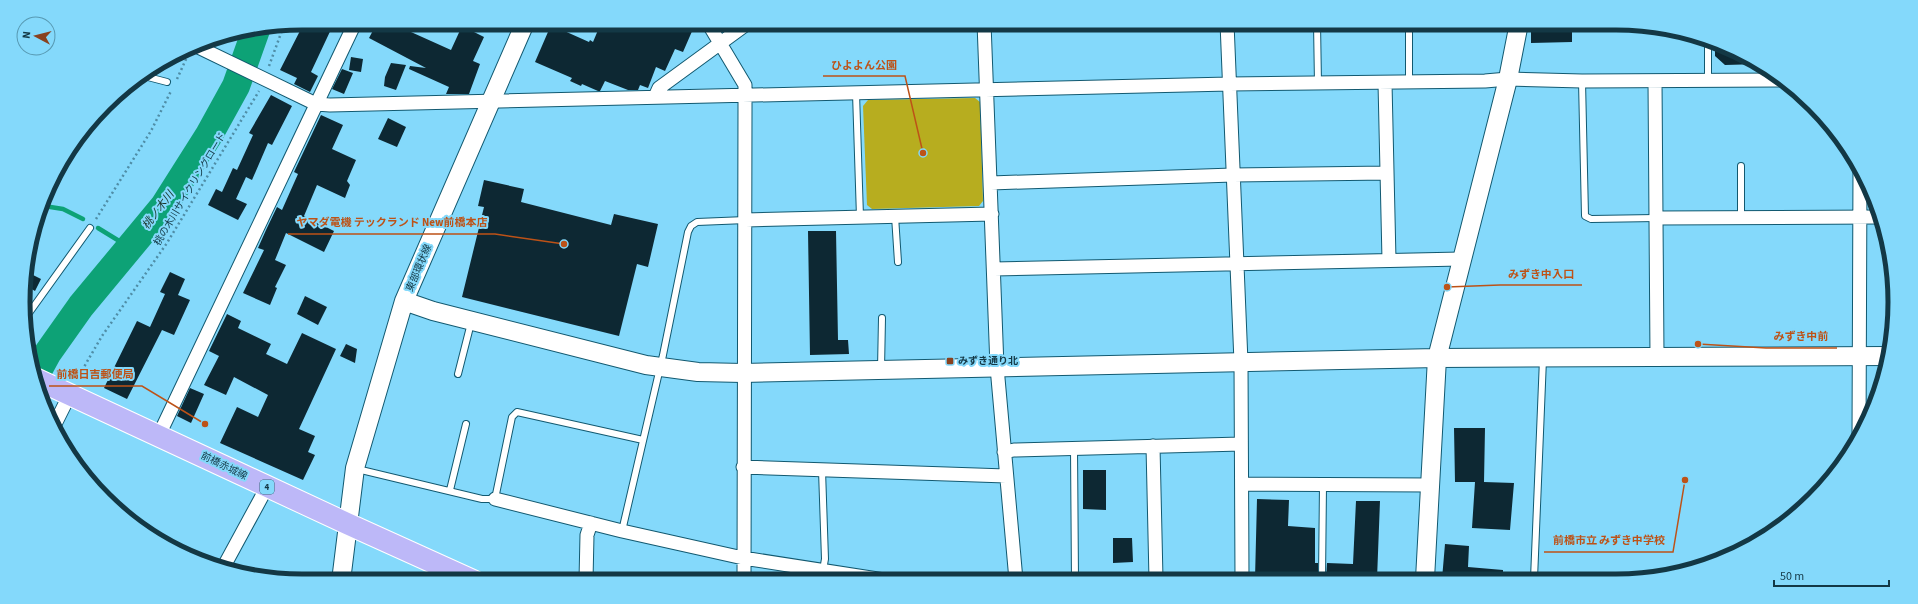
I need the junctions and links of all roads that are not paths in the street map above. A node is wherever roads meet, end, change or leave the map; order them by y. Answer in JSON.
{"nodes":[{"id":1,"x":352,"y":30,"type":"edge"},
{"id":2,"x":522,"y":30,"type":"edge"},
{"id":3,"x":713,"y":30,"type":"edge"},
{"id":4,"x":739,"y":30,"type":"edge"},
{"id":5,"x":984,"y":30,"type":"edge"},
{"id":6,"x":1227,"y":30,"type":"edge"},
{"id":7,"x":1317,"y":30,"type":"edge"},
{"id":8,"x":1409,"y":30,"type":"edge"},
{"id":9,"x":1518,"y":30,"type":"edge"},
{"id":10,"x":721,"y":43,"type":"junction"},
{"id":11,"x":1708,"y":46,"type":"edge"},
{"id":12,"x":199,"y":51,"type":"edge"},
{"id":13,"x":149,"y":77,"type":"edge"},
{"id":14,"x":1508,"y":79,"type":"junction"},
{"id":15,"x":1773,"y":80,"type":"edge"},
{"id":16,"x":1582,"y":81,"type":"junction"},
{"id":17,"x":1655,"y":81,"type":"junction"},
{"id":18,"x":1708,"y":81,"type":"junction"},
{"id":19,"x":167,"y":82,"type":"dead end"},
{"id":20,"x":1385,"y":83,"type":"junction"},
{"id":21,"x":1410,"y":83,"type":"junction"},
{"id":22,"x":1230,"y":84,"type":"junction"},
{"id":23,"x":1318,"y":84,"type":"junction"},
{"id":24,"x":988,"y":91,"type":"junction"},
{"id":25,"x":856,"y":93,"type":"junction"},
{"id":26,"x":746,"y":96,"type":"junction"},
{"id":27,"x":655,"y":97,"type":"junction"},
{"id":28,"x":491,"y":100,"type":"junction"},
{"id":29,"x":316,"y":104,"type":"junction"},
{"id":30,"x":1741,"y":166,"type":"dead end"},
{"id":31,"x":1387,"y":173,"type":"junction"},
{"id":32,"x":1233,"y":175,"type":"junction"},
{"id":33,"x":1860,"y":181,"type":"edge"},
{"id":34,"x":991,"y":183,"type":"junction"},
{"id":35,"x":992,"y":214,"type":"junction"},
{"id":36,"x":896,"y":216,"type":"junction"},
{"id":37,"x":860,"y":217,"type":"junction"},
{"id":38,"x":1859,"y":217,"type":"junction"},
{"id":39,"x":1875,"y":217,"type":"edge"},
{"id":40,"x":1656,"y":218,"type":"junction"},
{"id":41,"x":1741,"y":218,"type":"junction"},
{"id":42,"x":746,"y":220,"type":"junction"},
{"id":43,"x":90,"y":228,"type":"road end"},
{"id":44,"x":1461,"y":259,"type":"junction"},
{"id":45,"x":1389,"y":260,"type":"junction"},
{"id":46,"x":898,"y":262,"type":"dead end"},
{"id":47,"x":1237,"y":263,"type":"junction"},
{"id":48,"x":994,"y":269,"type":"junction"},
{"id":49,"x":404,"y":301,"type":"junction"},
{"id":50,"x":30,"y":311,"type":"edge"},
{"id":51,"x":882,"y":318,"type":"dead end"},
{"id":52,"x":471,"y":321,"type":"junction"},
{"id":53,"x":1656,"y":356,"type":"junction"},
{"id":54,"x":1859,"y":356,"type":"junction"},
{"id":55,"x":1883,"y":356,"type":"edge"},
{"id":56,"x":1543,"y":357,"type":"junction"},
{"id":57,"x":1437,"y":358,"type":"junction"},
{"id":58,"x":1241,"y":362,"type":"junction"},
{"id":59,"x":661,"y":367,"type":"junction"},
{"id":60,"x":997,"y":367,"type":"junction"},
{"id":61,"x":881,"y":370,"type":"junction"},
{"id":62,"x":743,"y":373,"type":"junction"},
{"id":63,"x":458,"y":374,"type":"dead end"},
{"id":64,"x":42,"y":382,"type":"edge"},
{"id":65,"x":65,"y":392,"type":"junction"},
{"id":66,"x":57,"y":419,"type":"edge"},
{"id":67,"x":466,"y":424,"type":"dead end"},
{"id":68,"x":1859,"y":424,"type":"edge"},
{"id":69,"x":159,"y":435,"type":"junction"},
{"id":70,"x":643,"y":440,"type":"junction"},
{"id":71,"x":1241,"y":444,"type":"junction"},
{"id":72,"x":1153,"y":446,"type":"junction"},
{"id":73,"x":1074,"y":449,"type":"junction"},
{"id":74,"x":1004,"y":452,"type":"junction"},
{"id":75,"x":743,"y":467,"type":"junction"},
{"id":76,"x":355,"y":468,"type":"junction"},
{"id":77,"x":822,"y":470,"type":"junction"},
{"id":78,"x":1006,"y":476,"type":"junction"},
{"id":79,"x":1242,"y":484,"type":"junction"},
{"id":80,"x":1324,"y":485,"type":"junction"},
{"id":81,"x":1431,"y":485,"type":"junction"},
{"id":82,"x":267,"y":486,"type":"junction"},
{"id":83,"x":450,"y":490,"type":"junction"},
{"id":84,"x":495,"y":499,"type":"junction"},
{"id":85,"x":591,"y":523,"type":"junction"},
{"id":86,"x":348,"y":524,"type":"junction"},
{"id":87,"x":622,"y":531,"type":"junction"},
{"id":88,"x":743,"y":558,"type":"junction"},
{"id":89,"x":226,"y":563,"type":"edge"},
{"id":90,"x":823,"y":570,"type":"junction"},
{"id":91,"x":342,"y":574,"type":"edge"},
{"id":92,"x":459,"y":574,"type":"edge"},
{"id":93,"x":586,"y":574,"type":"edge"},
{"id":94,"x":744,"y":574,"type":"edge"},
{"id":95,"x":847,"y":574,"type":"edge"},
{"id":96,"x":1016,"y":574,"type":"edge"},
{"id":97,"x":1075,"y":574,"type":"edge"},
{"id":98,"x":1156,"y":574,"type":"edge"},
{"id":99,"x":1242,"y":574,"type":"edge"},
{"id":100,"x":1322,"y":574,"type":"edge"},
{"id":101,"x":1425,"y":574,"type":"edge"},
{"id":102,"x":1534,"y":574,"type":"edge"}],
"edges":[{"from":1,"to":29,"type":"street"},
{"from":2,"to":28,"type":"street","name":"東部環状線"},
{"from":3,"to":10,"type":"street"},
{"from":4,"to":10,"type":"street"},
{"from":5,"to":24,"type":"street"},
{"from":6,"to":22,"type":"street"},
{"from":7,"to":23,"type":"lane"},
{"from":8,"to":21,"type":"lane"},
{"from":9,"to":14,"type":"street"},
{"from":10,"to":26,"type":"street"},
{"from":10,"to":27,"type":"street"},
{"from":11,"to":18,"type":"lane"},
{"from":12,"to":29,"type":"street"},
{"from":13,"to":19,"type":"lane"},
{"from":14,"to":16,"type":"street"},
{"from":14,"to":21,"type":"street"},
{"from":14,"to":44,"type":"street"},
{"from":15,"to":18,"type":"street"},
{"from":16,"to":17,"type":"street"},
{"from":16,"to":40,"type":"lane"},
{"from":17,"to":18,"type":"street"},
{"from":17,"to":40,"type":"street"},
{"from":20,"to":21,"type":"street"},
{"from":20,"to":23,"type":"street"},
{"from":20,"to":31,"type":"street"},
{"from":22,"to":23,"type":"street"},
{"from":22,"to":24,"type":"street"},
{"from":22,"to":32,"type":"street"},
{"from":24,"to":25,"type":"street"},
{"from":24,"to":34,"type":"street"},
{"from":25,"to":26,"type":"street"},
{"from":25,"to":37,"type":"lane"},
{"from":26,"to":27,"type":"street"},
{"from":26,"to":42,"type":"street"},
{"from":27,"to":28,"type":"street"},
{"from":28,"to":29,"type":"street"},
{"from":28,"to":49,"type":"street","name":"東部環状線"},
{"from":29,"to":69,"type":"street"},
{"from":30,"to":41,"type":"lane"},
{"from":31,"to":32,"type":"street"},
{"from":31,"to":45,"type":"street"},
{"from":32,"to":34,"type":"street"},
{"from":32,"to":47,"type":"street"},
{"from":33,"to":38,"type":"street"},
{"from":34,"to":35,"type":"street"},
{"from":35,"to":36,"type":"street"},
{"from":35,"to":48,"type":"street"},
{"from":36,"to":37,"type":"street"},
{"from":36,"to":46,"type":"lane"},
{"from":37,"to":42,"type":"street"},
{"from":38,"to":39,"type":"street"},
{"from":38,"to":41,"type":"street"},
{"from":38,"to":54,"type":"street"},
{"from":40,"to":41,"type":"street"},
{"from":40,"to":53,"type":"street"},
{"from":42,"to":59,"type":"lane"},
{"from":42,"to":62,"type":"street"},
{"from":43,"to":50,"type":"lane"},
{"from":44,"to":45,"type":"street"},
{"from":44,"to":57,"type":"street"},
{"from":45,"to":47,"type":"street"},
{"from":47,"to":48,"type":"street"},
{"from":47,"to":58,"type":"street"},
{"from":48,"to":60,"type":"street"},
{"from":49,"to":52,"type":"street"},
{"from":49,"to":76,"type":"street","name":"東部環状線"},
{"from":51,"to":61,"type":"lane"},
{"from":52,"to":59,"type":"street"},
{"from":52,"to":63,"type":"lane"},
{"from":53,"to":54,"type":"street"},
{"from":53,"to":56,"type":"street"},
{"from":54,"to":55,"type":"street"},
{"from":54,"to":68,"type":"street"},
{"from":56,"to":57,"type":"street"},
{"from":56,"to":102,"type":"lane"},
{"from":57,"to":58,"type":"street"},
{"from":57,"to":81,"type":"street"},
{"from":58,"to":60,"type":"street"},
{"from":58,"to":71,"type":"street"},
{"from":59,"to":62,"type":"street"},
{"from":59,"to":70,"type":"lane"},
{"from":60,"to":61,"type":"street"},
{"from":60,"to":74,"type":"street"},
{"from":61,"to":62,"type":"street"},
{"from":62,"to":75,"type":"street"},
{"from":64,"to":65,"type":"main road","number":"4"},
{"from":65,"to":66,"type":"street"},
{"from":65,"to":69,"type":"main road","name":"前橋赤城線","number":"4"},
{"from":67,"to":83,"type":"lane"},
{"from":69,"to":82,"type":"main road","name":"前橋赤城線","number":"4"},
{"from":70,"to":84,"type":"lane"},
{"from":70,"to":87,"type":"lane"},
{"from":71,"to":72,"type":"street"},
{"from":71,"to":79,"type":"street"},
{"from":72,"to":73,"type":"street"},
{"from":72,"to":98,"type":"street"},
{"from":73,"to":74,"type":"street"},
{"from":73,"to":97,"type":"lane"},
{"from":74,"to":78,"type":"street"},
{"from":75,"to":77,"type":"street"},
{"from":75,"to":88,"type":"street"},
{"from":76,"to":83,"type":"lane"},
{"from":76,"to":86,"type":"street","name":"東部環状線"},
{"from":77,"to":78,"type":"street"},
{"from":77,"to":90,"type":"lane"},
{"from":78,"to":96,"type":"street"},
{"from":79,"to":80,"type":"street"},
{"from":79,"to":99,"type":"street"},
{"from":80,"to":81,"type":"street"},
{"from":80,"to":100,"type":"lane"},
{"from":81,"to":101,"type":"street"},
{"from":82,"to":86,"type":"main road","name":"前橋赤城線","number":"4"},
{"from":82,"to":89,"type":"street"},
{"from":83,"to":84,"type":"lane"},
{"from":84,"to":85,"type":"street"},
{"from":85,"to":87,"type":"street"},
{"from":85,"to":93,"type":"street"},
{"from":86,"to":91,"type":"street","name":"東部環状線"},
{"from":86,"to":92,"type":"main road","name":"前橋赤城線","number":"4"},
{"from":87,"to":88,"type":"street"},
{"from":88,"to":90,"type":"street"},
{"from":88,"to":94,"type":"street"},
{"from":90,"to":95,"type":"street"}]}
